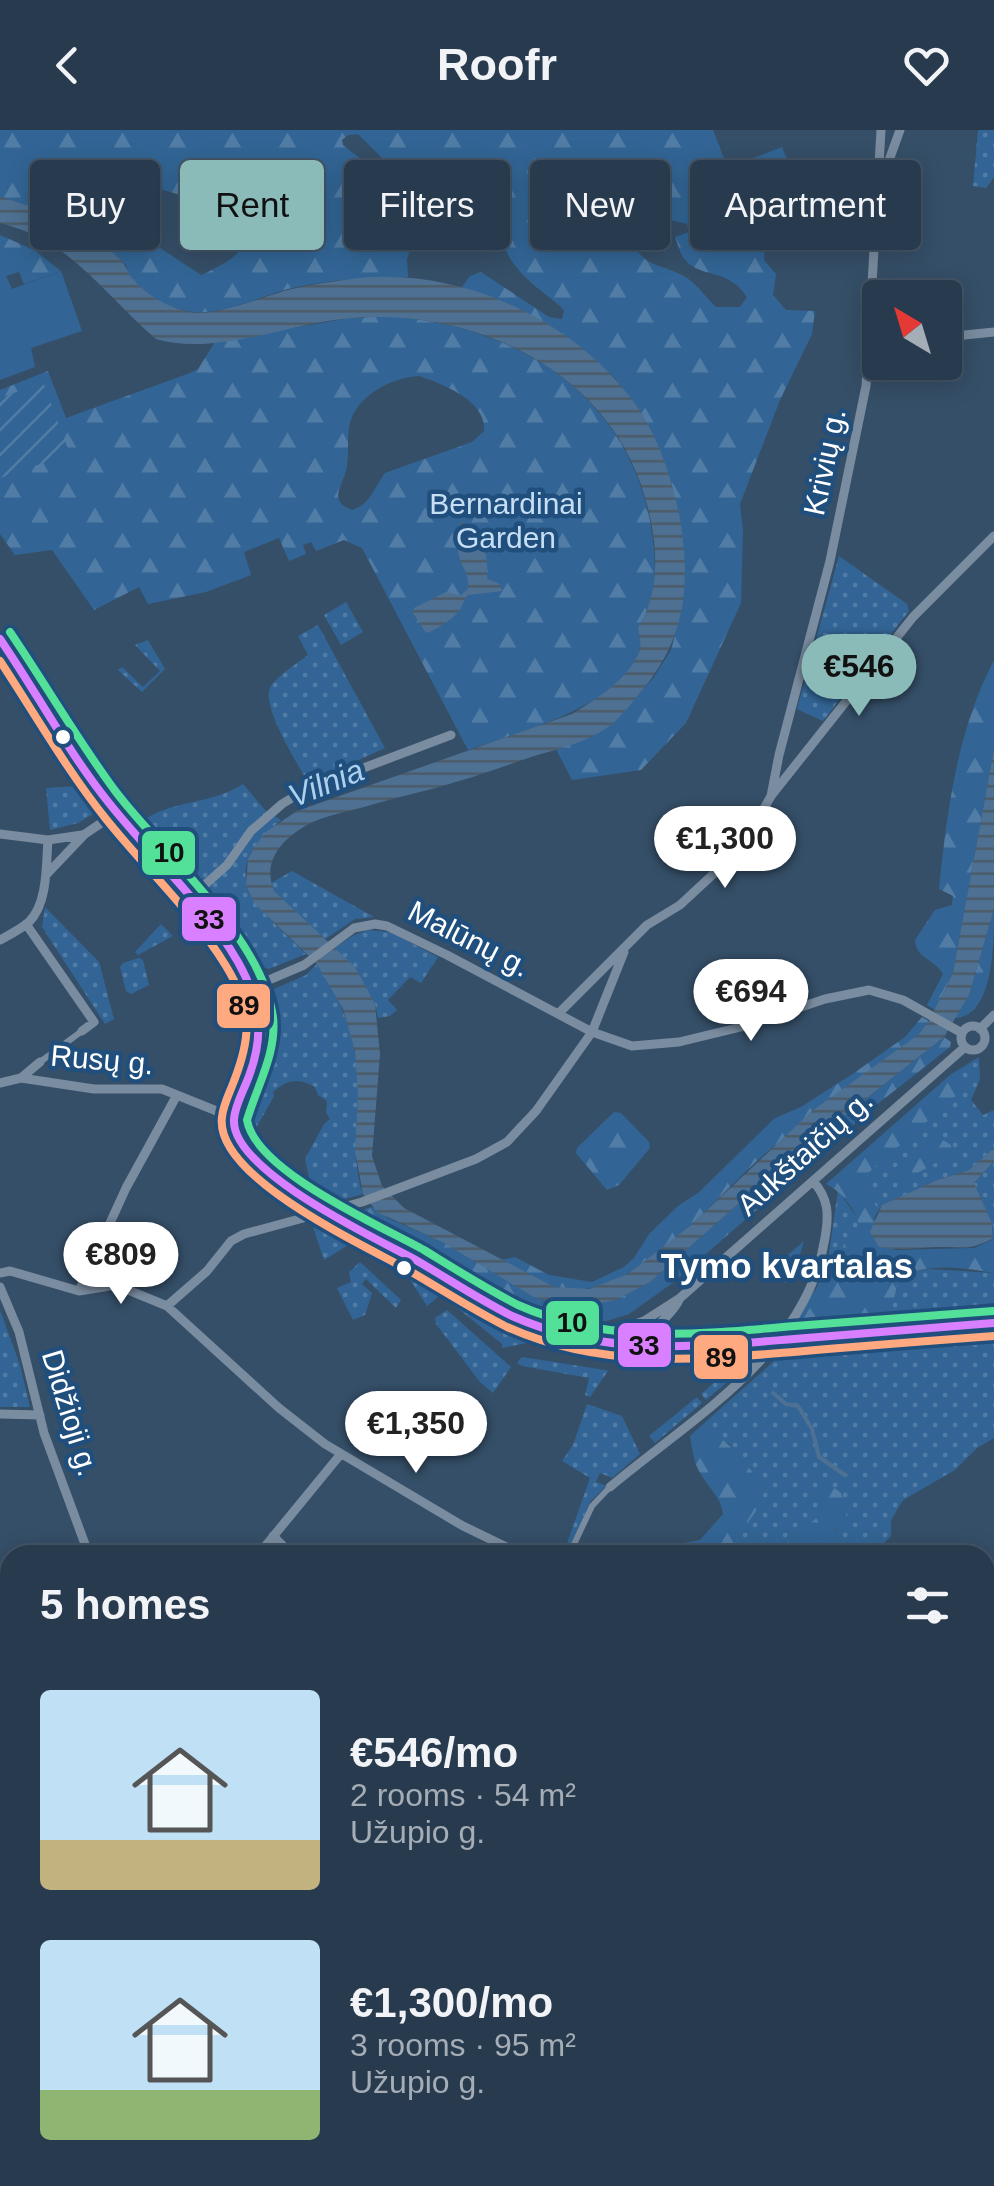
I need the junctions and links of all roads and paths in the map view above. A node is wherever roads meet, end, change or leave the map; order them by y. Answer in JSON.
{"nodes":[{"id":1,"x":881,"y":130,"type":"edge"},
{"id":2,"x":900,"y":130,"type":"edge"},
{"id":3,"x":879,"y":160,"type":"edge"},
{"id":4,"x":889,"y":160,"type":"edge"},
{"id":5,"x":876,"y":250,"type":"edge"},
{"id":6,"x":876,"y":280,"type":"edge"},
{"id":7,"x":994,"y":332,"type":"edge"},
{"id":8,"x":962,"y":335,"type":"edge"},
{"id":9,"x":867,"y":380,"type":"edge"},
{"id":10,"x":994,"y":536,"type":"edge"},
{"id":11,"x":0,"y":638,"type":"edge"},
{"id":12,"x":451,"y":735,"type":"dead end"},
{"id":13,"x":772,"y":796,"type":"junction"},
{"id":14,"x":116,"y":812,"type":"junction"},
{"id":15,"x":0,"y":834,"type":"edge"},
{"id":16,"x":84,"y":834,"type":"junction"},
{"id":17,"x":48,"y":840,"type":"junction"},
{"id":18,"x":46,"y":875,"type":"junction"},
{"id":19,"x":189,"y":900,"type":"junction"},
{"id":20,"x":26,"y":924,"type":"junction"},
{"id":21,"x":0,"y":940,"type":"edge"},
{"id":22,"x":626,"y":947,"type":"junction"},
{"id":23,"x":250,"y":988,"type":"junction"},
{"id":24,"x":559,"y":1014,"type":"junction"},
{"id":25,"x":994,"y":1015,"type":"edge"},
{"id":26,"x":82,"y":1030,"type":"joint"},
{"id":27,"x":957,"y":1031,"type":"junction"},
{"id":28,"x":592,"y":1032,"type":"junction"},
{"id":29,"x":986,"y":1035,"type":"edge"},
{"id":30,"x":965,"y":1047,"type":"junction"},
{"id":31,"x":40,"y":1062,"type":"joint"},
{"id":32,"x":21,"y":1078,"type":"junction"},
{"id":33,"x":0,"y":1083,"type":"edge"},
{"id":34,"x":178,"y":1095,"type":"junction"},
{"id":35,"x":234,"y":1118,"type":"junction"},
{"id":36,"x":813,"y":1181,"type":"junction"},
{"id":37,"x":330,"y":1212,"type":"junction"},
{"id":38,"x":0,"y":1273,"type":"edge"},
{"id":39,"x":0,"y":1287,"type":"edge"},
{"id":40,"x":78,"y":1291,"type":"junction"},
{"id":41,"x":680,"y":1298,"type":"junction"},
{"id":42,"x":166,"y":1306,"type":"junction"},
{"id":43,"x":644,"y":1321,"type":"junction"},
{"id":44,"x":994,"y":1322,"type":"edge"},
{"id":45,"x":586,"y":1341,"type":"junction"},
{"id":46,"x":778,"y":1342,"type":"junction"},
{"id":47,"x":633,"y":1348,"type":"junction"},
{"id":48,"x":652,"y":1348,"type":"junction"},
{"id":49,"x":0,"y":1414,"type":"edge"},
{"id":50,"x":40,"y":1415,"type":"junction"},
{"id":51,"x":340,"y":1455,"type":"junction"},
{"id":52,"x":610,"y":1487,"type":"joint"},
{"id":53,"x":273,"y":1536,"type":"junction"},
{"id":54,"x":86,"y":1545,"type":"edge"},
{"id":55,"x":266,"y":1545,"type":"edge"},
{"id":56,"x":282,"y":1545,"type":"edge"},
{"id":57,"x":501,"y":1545,"type":"edge"},
{"id":58,"x":574,"y":1545,"type":"edge"}],
"edges":[{"from":1,"to":3,"type":"street","name":"Krivių g."},
{"from":2,"to":4,"type":"street"},
{"from":5,"to":6,"type":"street","name":"Krivių g."},
{"from":7,"to":8,"type":"street"},
{"from":9,"to":13,"type":"street","name":"Krivių g."},
{"from":10,"to":13,"type":"street"},
{"from":11,"to":14,"type":"main road"},
{"from":12,"to":19,"type":"street"},
{"from":13,"to":22,"type":"street"},
{"from":14,"to":16,"type":"street"},
{"from":14,"to":19,"type":"main road"},
{"from":15,"to":17,"type":"street"},
{"from":16,"to":17,"type":"street"},
{"from":16,"to":18,"type":"street"},
{"from":17,"to":18,"type":"street"},
{"from":18,"to":20,"type":"street"},
{"from":19,"to":23,"type":"main road"},
{"from":20,"to":21,"type":"street"},
{"from":20,"to":26,"type":"street"},
{"from":22,"to":24,"type":"street"},
{"from":22,"to":28,"type":"street"},
{"from":23,"to":24,"type":"street","name":"Malūnų g."},
{"from":23,"to":35,"type":"main road"},
{"from":24,"to":28,"type":"street","name":"Malūnų g."},
{"from":25,"to":29,"type":"street","name":"Aukštaičių g."},
{"from":26,"to":31,"type":"street"},
{"from":27,"to":28,"type":"street","name":"Malūnų g."},
{"from":27,"to":29,"type":"street","name":"Aukštaičių g."},
{"from":27,"to":30,"type":"street"},
{"from":28,"to":37,"type":"street"},
{"from":29,"to":30,"type":"street","name":"Aukštaičių g."},
{"from":30,"to":36,"type":"street","name":"Aukštaičių g."},
{"from":31,"to":32,"type":"street"},
{"from":32,"to":33,"type":"street"},
{"from":32,"to":34,"type":"street","name":"Rusų g."},
{"from":34,"to":35,"type":"street","name":"Rusų g."},
{"from":34,"to":40,"type":"street"},
{"from":35,"to":37,"type":"main road"},
{"from":36,"to":41,"type":"street","name":"Aukštaičių g."},
{"from":36,"to":46,"type":"street"},
{"from":37,"to":42,"type":"street"},
{"from":37,"to":45,"type":"main road"},
{"from":38,"to":40,"type":"street"},
{"from":39,"to":50,"type":"street","name":"Didžioji g."},
{"from":40,"to":42,"type":"street"},
{"from":41,"to":43,"type":"street","name":"Aukštaičių g."},
{"from":41,"to":48,"type":"street","name":"Aukštaičių g."},
{"from":42,"to":51,"type":"street"},
{"from":43,"to":45,"type":"street","name":"Aukštaičių g."},
{"from":43,"to":47,"type":"street"},
{"from":44,"to":46,"type":"main road"},
{"from":45,"to":47,"type":"main road"},
{"from":46,"to":48,"type":"main road"},
{"from":46,"to":52,"type":"street"},
{"from":47,"to":48,"type":"main road"},
{"from":49,"to":50,"type":"street"},
{"from":50,"to":54,"type":"street","name":"Didžioji g."},
{"from":51,"to":53,"type":"street"},
{"from":51,"to":57,"type":"street"},
{"from":52,"to":58,"type":"street"},
{"from":53,"to":55,"type":"street"},
{"from":53,"to":56,"type":"street"}]}
